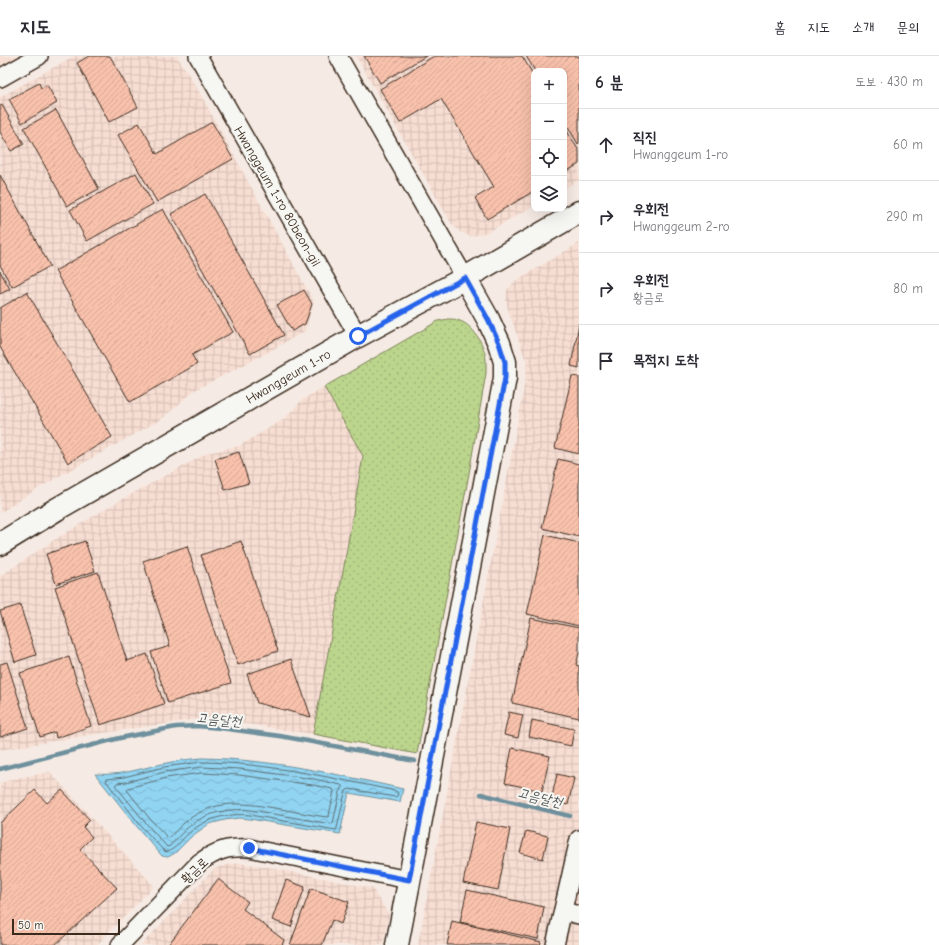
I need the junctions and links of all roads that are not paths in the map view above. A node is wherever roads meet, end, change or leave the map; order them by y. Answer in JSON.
{"nodes":[{"id":1,"x":39,"y":56,"type":"edge"},
{"id":2,"x":198,"y":56,"type":"edge"},
{"id":3,"x":338,"y":56,"type":"edge"},
{"id":4,"x":0,"y":78,"type":"edge"},
{"id":5,"x":579,"y":212,"type":"edge"},
{"id":6,"x":465,"y":278,"type":"junction"},
{"id":7,"x":358,"y":336,"type":"junction"},
{"id":8,"x":0,"y":544,"type":"edge"},
{"id":9,"x":579,"y":839,"type":"edge"},
{"id":10,"x":409,"y":880,"type":"junction"},
{"id":11,"x":571,"y":913,"type":"edge"},
{"id":12,"x":120,"y":945,"type":"edge"},
{"id":13,"x":397,"y":945,"type":"edge"},
{"id":14,"x":555,"y":945,"type":"edge"}],
"edges":[{"from":1,"to":4,"type":"street"},
{"from":2,"to":7,"type":"street","name":"Hwanggeum 1-ro 80beon-gil"},
{"from":3,"to":6,"type":"street"},
{"from":5,"to":6,"type":"street","name":"Hwanggeum 1-ro"},
{"from":6,"to":7,"type":"street","name":"Hwanggeum 1-ro"},
{"from":6,"to":10,"type":"street"},
{"from":7,"to":8,"type":"street","name":"Hwanggeum 1-ro"},
{"from":9,"to":11,"type":"street"},
{"from":10,"to":12,"type":"street","name":"황금로"},
{"from":10,"to":13,"type":"street"},
{"from":11,"to":14,"type":"street"}]}
